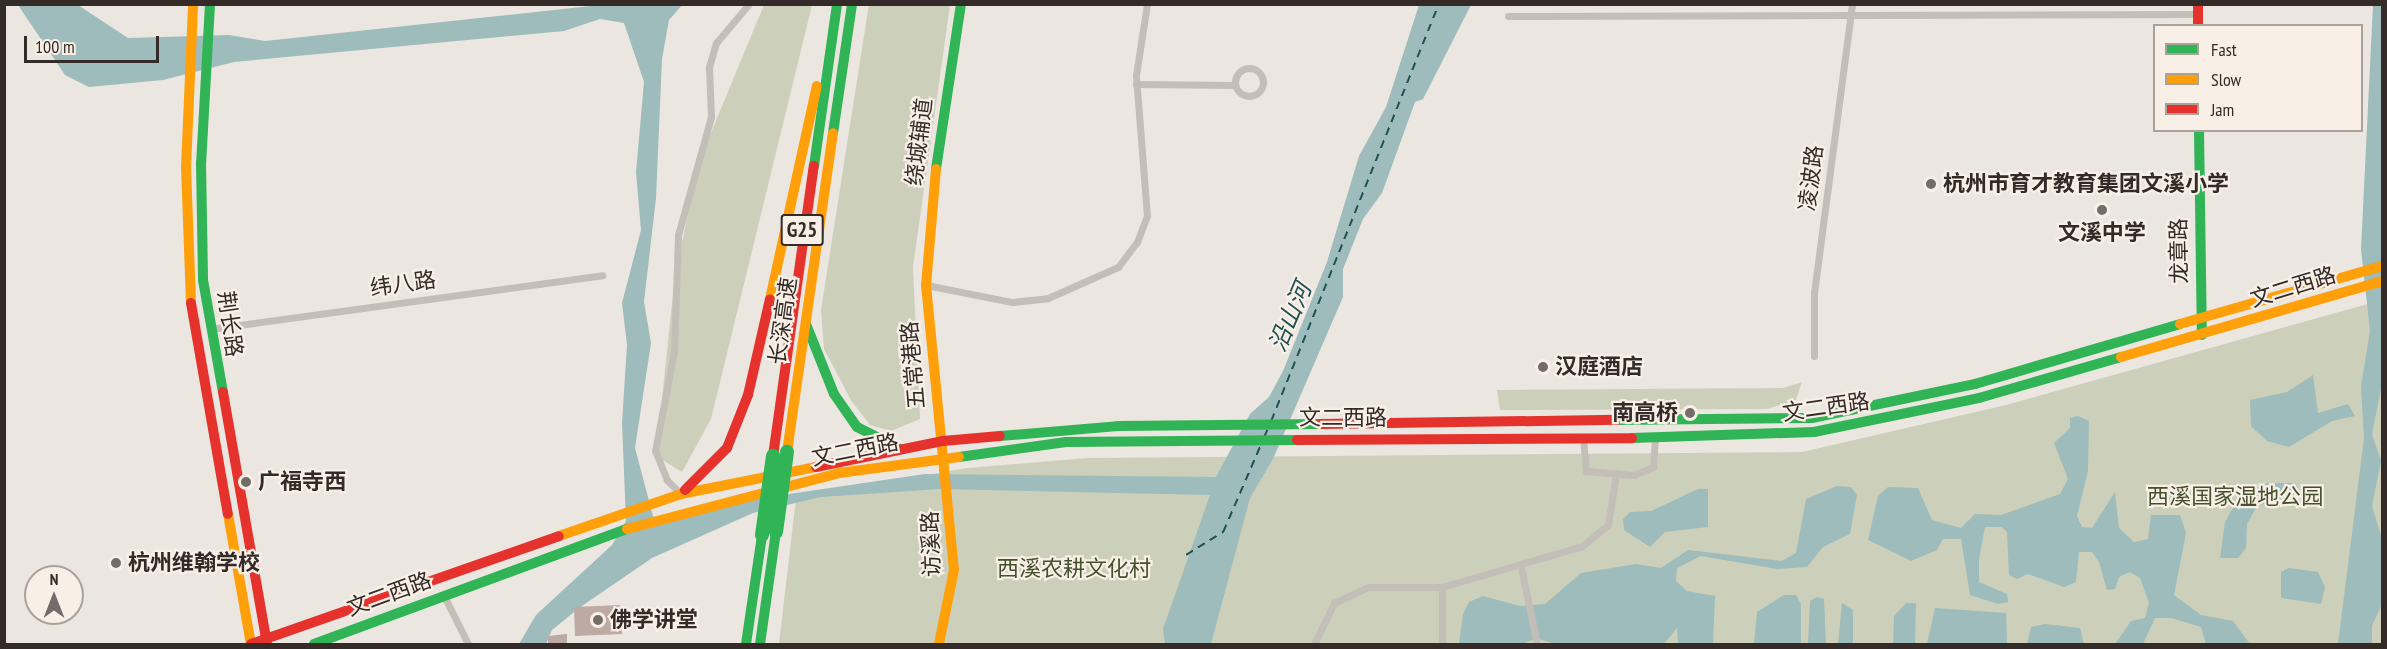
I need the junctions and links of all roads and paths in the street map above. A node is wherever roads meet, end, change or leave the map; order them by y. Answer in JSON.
{"nodes":[{"id":1,"x":193,"y":4,"type":"edge"},
{"id":2,"x":210,"y":4,"type":"edge"},
{"id":3,"x":749,"y":4,"type":"edge"},
{"id":4,"x":852,"y":4,"type":"edge"},
{"id":5,"x":961,"y":4,"type":"edge"},
{"id":6,"x":1147,"y":4,"type":"edge"},
{"id":7,"x":1852,"y":4,"type":"edge"},
{"id":8,"x":837,"y":5,"type":"edge"},
{"id":9,"x":1850,"y":15,"type":"junction"},
{"id":10,"x":2198,"y":15,"type":"edge"},
{"id":11,"x":1508,"y":16,"type":"dead end"},
{"id":12,"x":1136,"y":84,"type":"junction"},
{"id":13,"x":1235,"y":85,"type":"junction"},
{"id":14,"x":2199,"y":132,"type":"edge"},
{"id":15,"x":2382,"y":266,"type":"edge"},
{"id":16,"x":602,"y":275,"type":"dead end"},
{"id":17,"x":2382,"y":281,"type":"edge"},
{"id":18,"x":927,"y":285,"type":"junction"},
{"id":19,"x":2201,"y":318,"type":"junction"},
{"id":20,"x":805,"y":319,"type":"junction"},
{"id":21,"x":210,"y":329,"type":"junction"},
{"id":22,"x":2202,"y":335,"type":"junction"},
{"id":23,"x":1814,"y":356,"type":"dead end"},
{"id":24,"x":1583,"y":438,"type":"junction"},
{"id":25,"x":1654,"y":438,"type":"junction"},
{"id":26,"x":943,"y":441,"type":"junction"},
{"id":27,"x":903,"y":448,"type":"junction"},
{"id":28,"x":780,"y":454,"type":"junction"},
{"id":29,"x":947,"y":462,"type":"junction"},
{"id":30,"x":1616,"y":474,"type":"junction"},
{"id":31,"x":681,"y":494,"type":"junction"},
{"id":32,"x":1521,"y":567,"type":"junction"},
{"id":33,"x":1442,"y":587,"type":"junction"},
{"id":34,"x":444,"y":596,"type":"junction"},
{"id":35,"x":267,"y":642,"type":"edge"},
{"id":36,"x":251,"y":644,"type":"edge"},
{"id":37,"x":314,"y":645,"type":"edge"},
{"id":38,"x":468,"y":645,"type":"edge"},
{"id":39,"x":746,"y":645,"type":"edge"},
{"id":40,"x":760,"y":645,"type":"edge"},
{"id":41,"x":939,"y":645,"type":"edge"},
{"id":42,"x":1314,"y":645,"type":"edge"},
{"id":43,"x":1442,"y":645,"type":"edge"},
{"id":44,"x":1537,"y":645,"type":"edge"}],
"edges":[{"from":1,"to":36,"type":"main road","name":"荆长路"},
{"from":2,"to":21,"type":"main road","name":"荆长路"},
{"from":3,"to":31,"type":"street"},
{"from":4,"to":20,"type":"main road","name":"长深高速","number":"G25"},
{"from":5,"to":18,"type":"main road","name":"绕城辅道"},
{"from":6,"to":12,"type":"street"},
{"from":7,"to":9,"type":"street","name":"凌波路"},
{"from":8,"to":28,"type":"main road","name":"长深高速","number":"G25"},
{"from":8,"to":31,"type":"main road"},
{"from":9,"to":10,"type":"street"},
{"from":9,"to":11,"type":"street"},
{"from":9,"to":23,"type":"street","name":"凌波路"},
{"from":12,"to":13,"type":"street"},
{"from":12,"to":18,"type":"street"},
{"from":13,"to":13,"type":"street"},
{"from":14,"to":19,"type":"main road","name":"龙章路"},
{"from":15,"to":19,"type":"main road","name":"文二西路"},
{"from":16,"to":21,"type":"street","name":"纬八路"},
{"from":17,"to":22,"type":"main road","name":"文二西路"},
{"from":18,"to":26,"type":"main road","name":"五常港路"},
{"from":19,"to":22,"type":"main road","name":"龙章路"},
{"from":19,"to":26,"type":"main road","name":"文二西路"},
{"from":20,"to":27,"type":"main road"},
{"from":20,"to":28,"type":"main road","name":"长深高速","number":"G25"},
{"from":21,"to":35,"type":"main road","name":"荆长路"},
{"from":22,"to":25,"type":"main road","name":"文二西路"},
{"from":24,"to":25,"type":"main road","name":"文二西路"},
{"from":24,"to":29,"type":"main road","name":"文二西路"},
{"from":24,"to":30,"type":"street"},
{"from":25,"to":30,"type":"street"},
{"from":26,"to":27,"type":"main road","name":"文二西路"},
{"from":26,"to":29,"type":"main road","name":"访溪路"},
{"from":27,"to":31,"type":"main road","name":"文二西路"},
{"from":28,"to":39,"type":"main road","name":"长深高速","number":"G25","bridge":true},
{"from":28,"to":40,"type":"main road","name":"长深高速","number":"G25","bridge":true},
{"from":29,"to":34,"type":"main road","name":"文二西路"},
{"from":29,"to":41,"type":"main road","name":"访溪路"},
{"from":30,"to":32,"type":"street"},
{"from":31,"to":35,"type":"main road","name":"文二西路"},
{"from":32,"to":33,"type":"street"},
{"from":32,"to":44,"type":"street"},
{"from":33,"to":42,"type":"street"},
{"from":33,"to":43,"type":"street"},
{"from":34,"to":37,"type":"main road","name":"文二西路"},
{"from":34,"to":38,"type":"street"},
{"from":35,"to":36,"type":"main road","name":"文二西路"}]}
